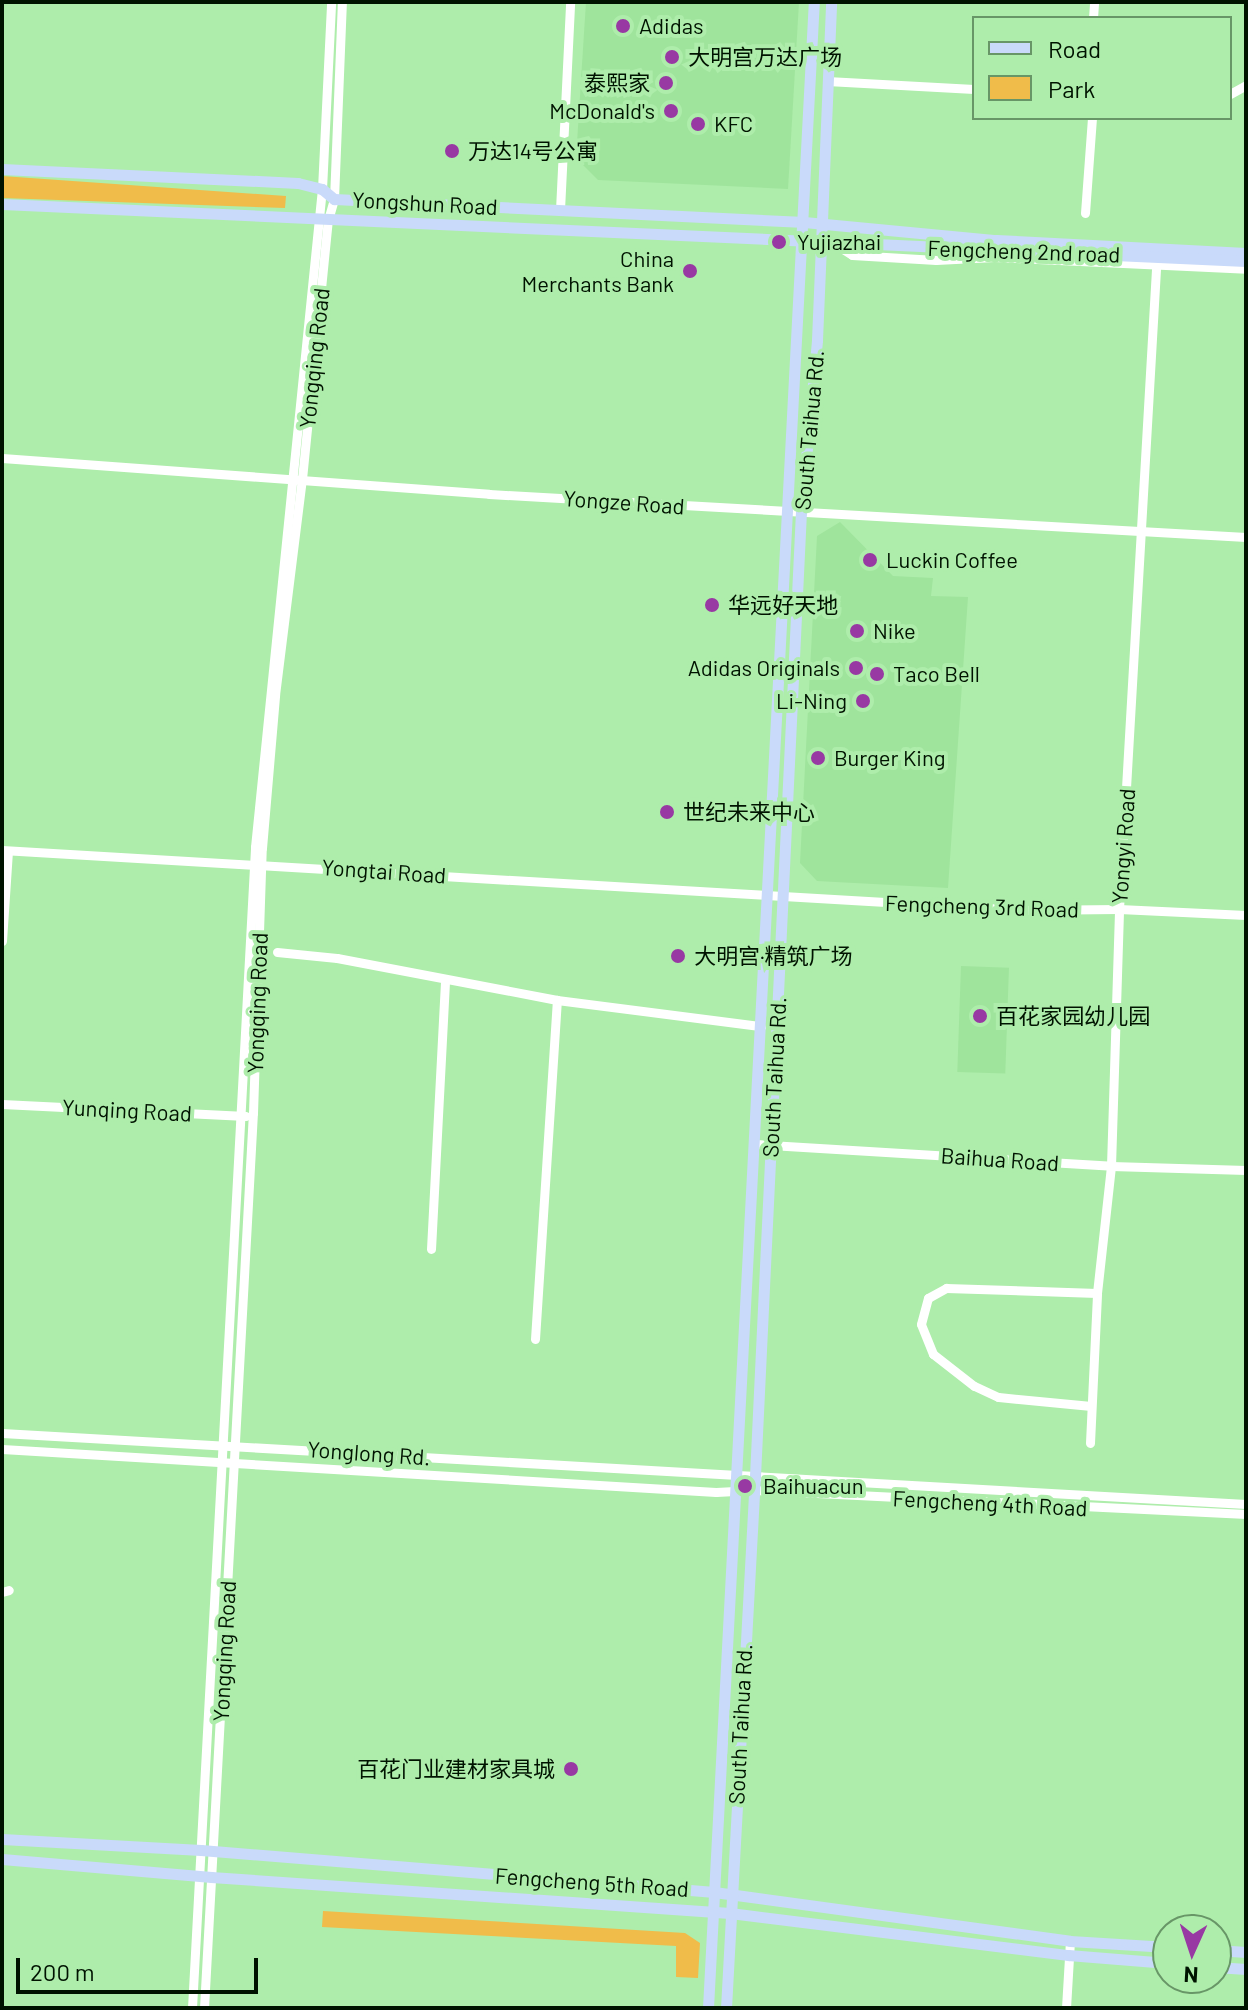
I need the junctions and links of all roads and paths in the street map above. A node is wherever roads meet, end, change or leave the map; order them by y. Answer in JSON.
{"nodes":[{"id":1,"x":331,"y":2,"type":"edge"},
{"id":2,"x":342,"y":2,"type":"edge"},
{"id":3,"x":570,"y":2,"type":"edge"},
{"id":4,"x":814,"y":2,"type":"edge"},
{"id":5,"x":831,"y":2,"type":"edge"},
{"id":6,"x":827,"y":81,"type":"junction"},
{"id":7,"x":972,"y":89,"type":"edge"},
{"id":8,"x":1092,"y":120,"type":"edge"},
{"id":9,"x":2,"y":169,"type":"edge"},
{"id":10,"x":322,"y":189,"type":"junction"},
{"id":11,"x":334,"y":199,"type":"junction"},
{"id":12,"x":2,"y":204,"type":"edge"},
{"id":13,"x":560,"y":210,"type":"junction"},
{"id":14,"x":1085,"y":213,"type":"dead end"},
{"id":15,"x":323,"y":220,"type":"junction"},
{"id":16,"x":804,"y":222,"type":"junction"},
{"id":17,"x":822,"y":227,"type":"junction"},
{"id":18,"x":802,"y":241,"type":"junction"},
{"id":19,"x":826,"y":242,"type":"junction"},
{"id":20,"x":1246,"y":253,"type":"edge"},
{"id":21,"x":1157,"y":256,"type":"junction"},
{"id":22,"x":1246,"y":261,"type":"edge"},
{"id":23,"x":1246,"y":269,"type":"edge"},
{"id":24,"x":2,"y":458,"type":"edge"},
{"id":25,"x":290,"y":478,"type":"junction"},
{"id":26,"x":302,"y":479,"type":"junction"},
{"id":27,"x":794,"y":512,"type":"junction"},
{"id":28,"x":1143,"y":531,"type":"junction"},
{"id":29,"x":1246,"y":537,"type":"edge"},
{"id":30,"x":5,"y":850,"type":"edge"},
{"id":31,"x":259,"y":864,"type":"junction"},
{"id":32,"x":766,"y":897,"type":"junction"},
{"id":33,"x":782,"y":898,"type":"junction"},
{"id":34,"x":1119,"y":909,"type":"junction"},
{"id":35,"x":1246,"y":915,"type":"edge"},
{"id":36,"x":2,"y":941,"type":"edge"},
{"id":37,"x":277,"y":952,"type":"dead end"},
{"id":38,"x":445,"y":979,"type":"junction"},
{"id":39,"x":557,"y":1000,"type":"junction"},
{"id":40,"x":761,"y":1026,"type":"junction"},
{"id":41,"x":2,"y":1104,"type":"edge"},
{"id":42,"x":247,"y":1116,"type":"junction"},
{"id":43,"x":755,"y":1144,"type":"junction"},
{"id":44,"x":771,"y":1145,"type":"junction"},
{"id":45,"x":1111,"y":1166,"type":"junction"},
{"id":46,"x":1246,"y":1170,"type":"edge"},
{"id":47,"x":431,"y":1249,"type":"dead end"},
{"id":48,"x":1097,"y":1293,"type":"junction"},
{"id":49,"x":535,"y":1339,"type":"dead end"},
{"id":50,"x":1091,"y":1406,"type":"junction"},
{"id":51,"x":2,"y":1433,"type":"edge"},
{"id":52,"x":1090,"y":1443,"type":"dead end"},
{"id":53,"x":222,"y":1444,"type":"junction"},
{"id":54,"x":235,"y":1445,"type":"junction"},
{"id":55,"x":2,"y":1449,"type":"edge"},
{"id":56,"x":221,"y":1461,"type":"junction"},
{"id":57,"x":233,"y":1462,"type":"junction"},
{"id":58,"x":736,"y":1476,"type":"junction"},
{"id":59,"x":755,"y":1476,"type":"junction"},
{"id":60,"x":754,"y":1490,"type":"junction"},
{"id":61,"x":735,"y":1492,"type":"junction"},
{"id":62,"x":1246,"y":1504,"type":"edge"},
{"id":63,"x":1246,"y":1514,"type":"edge"},
{"id":64,"x":6,"y":1838,"type":"edge"},
{"id":65,"x":207,"y":1852,"type":"junction"},
{"id":66,"x":2,"y":1861,"type":"edge"},
{"id":67,"x":205,"y":1876,"type":"junction"},
{"id":68,"x":714,"y":1892,"type":"junction"},
{"id":69,"x":731,"y":1895,"type":"junction"},
{"id":70,"x":712,"y":1912,"type":"junction"},
{"id":71,"x":730,"y":1913,"type":"junction"},
{"id":72,"x":1070,"y":1941,"type":"junction"},
{"id":73,"x":1152,"y":1946,"type":"edge"},
{"id":74,"x":1068,"y":1955,"type":"junction"},
{"id":75,"x":1152,"y":1962,"type":"edge"},
{"id":76,"x":192,"y":2008,"type":"edge"},
{"id":77,"x":204,"y":2008,"type":"edge"},
{"id":78,"x":708,"y":2008,"type":"edge"},
{"id":79,"x":726,"y":2008,"type":"edge"},
{"id":80,"x":1066,"y":2008,"type":"edge"}],
"edges":[{"from":1,"to":10,"type":"street","name":"Yongqing Road"},
{"from":2,"to":11,"type":"street","name":"Yongqing Road"},
{"from":3,"to":13,"type":"street"},
{"from":4,"to":16,"type":"main road","name":"South Taihua Rd."},
{"from":5,"to":6,"type":"main road","name":"South Taihua Rd."},
{"from":6,"to":7,"type":"street"},
{"from":6,"to":17,"type":"main road","name":"South Taihua Rd."},
{"from":8,"to":14,"type":"street"},
{"from":9,"to":10,"type":"main road","name":"Yongshun Road"},
{"from":10,"to":11,"type":"main road","name":"Yongshun Road"},
{"from":10,"to":15,"type":"street","name":"Yongqing Road"},
{"from":11,"to":13,"type":"main road","name":"Yongshun Road"},
{"from":11,"to":15,"type":"street","name":"Yongqing Road"},
{"from":12,"to":15,"type":"main road","name":"Yongshun Road"},
{"from":13,"to":16,"type":"main road","name":"Yongshun Road"},
{"from":15,"to":18,"type":"main road","name":"Yongshun Road"},
{"from":15,"to":25,"type":"street","name":"Yongqing Road"},
{"from":15,"to":26,"type":"street","name":"Yongqing Road"},
{"from":16,"to":17,"type":"main road","name":"Fengcheng 2nd road"},
{"from":16,"to":18,"type":"main road","name":"South Taihua Rd."},
{"from":17,"to":19,"type":"main road","name":"South Taihua Rd."},
{"from":17,"to":21,"type":"main road","name":"Fengcheng 2nd road"},
{"from":18,"to":19,"type":"main road","name":"Fengcheng 2nd road"},
{"from":18,"to":27,"type":"main road","name":"South Taihua Rd."},
{"from":19,"to":21,"type":"main road","name":"Fengcheng 2nd road"},
{"from":19,"to":27,"type":"main road","name":"South Taihua Rd."},
{"from":20,"to":21,"type":"main road","name":"Fengcheng 2nd road"},
{"from":21,"to":22,"type":"main road","name":"Fengcheng 2nd road"},
{"from":21,"to":23,"type":"street"},
{"from":21,"to":28,"type":"street","name":"Yongyi Road"},
{"from":24,"to":25,"type":"street","name":"Yongze Road"},
{"from":25,"to":26,"type":"street","name":"Yongze Road"},
{"from":25,"to":31,"type":"street","name":"Yongqing Road"},
{"from":26,"to":27,"type":"street","name":"Yongze Road"},
{"from":26,"to":31,"type":"street","name":"Yongqing Road"},
{"from":27,"to":28,"type":"street","name":"Yongze Road"},
{"from":27,"to":32,"type":"main road","name":"South Taihua Rd."},
{"from":27,"to":33,"type":"main road","name":"South Taihua Rd."},
{"from":28,"to":29,"type":"street","name":"Yongze Road"},
{"from":28,"to":34,"type":"street","name":"Yongyi Road"},
{"from":30,"to":31,"type":"street","name":"Yongtai Road"},
{"from":30,"to":36,"type":"street"},
{"from":31,"to":32,"type":"street","name":"Yongtai Road"},
{"from":31,"to":42,"type":"street","name":"Yongqing Road"},
{"from":32,"to":33,"type":"street","name":"Fengcheng 3rd Road"},
{"from":32,"to":40,"type":"main road","name":"South Taihua Rd."},
{"from":33,"to":34,"type":"street","name":"Fengcheng 3rd Road"},
{"from":33,"to":44,"type":"main road","name":"South Taihua Rd."},
{"from":34,"to":35,"type":"street","name":"Fengcheng 3rd Road"},
{"from":34,"to":45,"type":"street","name":"Yongyi Road"},
{"from":37,"to":38,"type":"street"},
{"from":38,"to":39,"type":"street"},
{"from":38,"to":47,"type":"street"},
{"from":39,"to":40,"type":"street"},
{"from":39,"to":49,"type":"street"},
{"from":40,"to":43,"type":"main road","name":"South Taihua Rd."},
{"from":41,"to":42,"type":"street","name":"Yunqing Road"},
{"from":42,"to":53,"type":"street","name":"Yongqing Road"},
{"from":42,"to":54,"type":"street","name":"Yongqing Road"},
{"from":43,"to":44,"type":"street","name":"Baihua Road"},
{"from":43,"to":58,"type":"main road","name":"South Taihua Rd."},
{"from":44,"to":45,"type":"street","name":"Baihua Road"},
{"from":44,"to":59,"type":"main road","name":"South Taihua Rd."},
{"from":45,"to":46,"type":"street","name":"Baihua Road"},
{"from":45,"to":48,"type":"street","name":"Yongyi Road"},
{"from":48,"to":50,"type":"street","name":"Yongyi Road"},
{"from":48,"to":50,"type":"street"},
{"from":50,"to":52,"type":"street","name":"Yongyi Road"},
{"from":51,"to":53,"type":"street","name":"Yonglong Rd."},
{"from":53,"to":54,"type":"street","name":"Yonglong Rd."},
{"from":53,"to":56,"type":"street","name":"Yongqing Road"},
{"from":54,"to":57,"type":"street","name":"Yongqing Road"},
{"from":54,"to":58,"type":"street","name":"Yonglong Rd."},
{"from":55,"to":56,"type":"street","name":"Yonglong Rd."},
{"from":56,"to":57,"type":"street","name":"Yonglong Rd."},
{"from":56,"to":65,"type":"street","name":"Yongqing Road"},
{"from":57,"to":61,"type":"street","name":"Yonglong Rd."},
{"from":57,"to":65,"type":"street","name":"Yongqing Road"},
{"from":58,"to":59,"type":"street","name":"Fengcheng 4th Road"},
{"from":58,"to":61,"type":"main road","name":"South Taihua Rd."},
{"from":59,"to":60,"type":"main road","name":"South Taihua Rd."},
{"from":59,"to":62,"type":"street","name":"Fengcheng 4th Road"},
{"from":60,"to":61,"type":"street","name":"Fengcheng 4th Road"},
{"from":60,"to":63,"type":"street","name":"Fengcheng 4th Road"},
{"from":60,"to":69,"type":"main road","name":"South Taihua Rd."},
{"from":61,"to":68,"type":"main road","name":"South Taihua Rd."},
{"from":64,"to":65,"type":"main road","name":"Fengcheng 5th Road"},
{"from":65,"to":67,"type":"street","name":"Yongqing Road"},
{"from":65,"to":68,"type":"main road","name":"Fengcheng 5th Road"},
{"from":66,"to":67,"type":"main road","name":"Fengcheng 5th Road"},
{"from":67,"to":70,"type":"main road","name":"Fengcheng 5th Road"},
{"from":67,"to":76,"type":"street","name":"Yongqing Road"},
{"from":67,"to":77,"type":"street","name":"Yongqing Road"},
{"from":68,"to":69,"type":"main road","name":"Fengcheng 5th Road"},
{"from":68,"to":70,"type":"main road","name":"South Taihua Rd."},
{"from":69,"to":71,"type":"main road","name":"South Taihua Rd."},
{"from":69,"to":72,"type":"main road","name":"Fengcheng 5th Road"},
{"from":70,"to":71,"type":"main road","name":"Fengcheng 5th Road"},
{"from":70,"to":78,"type":"main road","name":"South Taihua Rd."},
{"from":71,"to":74,"type":"main road","name":"Fengcheng 5th Road"},
{"from":71,"to":79,"type":"main road","name":"South Taihua Rd."},
{"from":72,"to":73,"type":"main road","name":"Fengcheng 5th Road"},
{"from":72,"to":74,"type":"street"},
{"from":74,"to":75,"type":"main road","name":"Fengcheng 5th Road"},
{"from":74,"to":80,"type":"street"}]}
